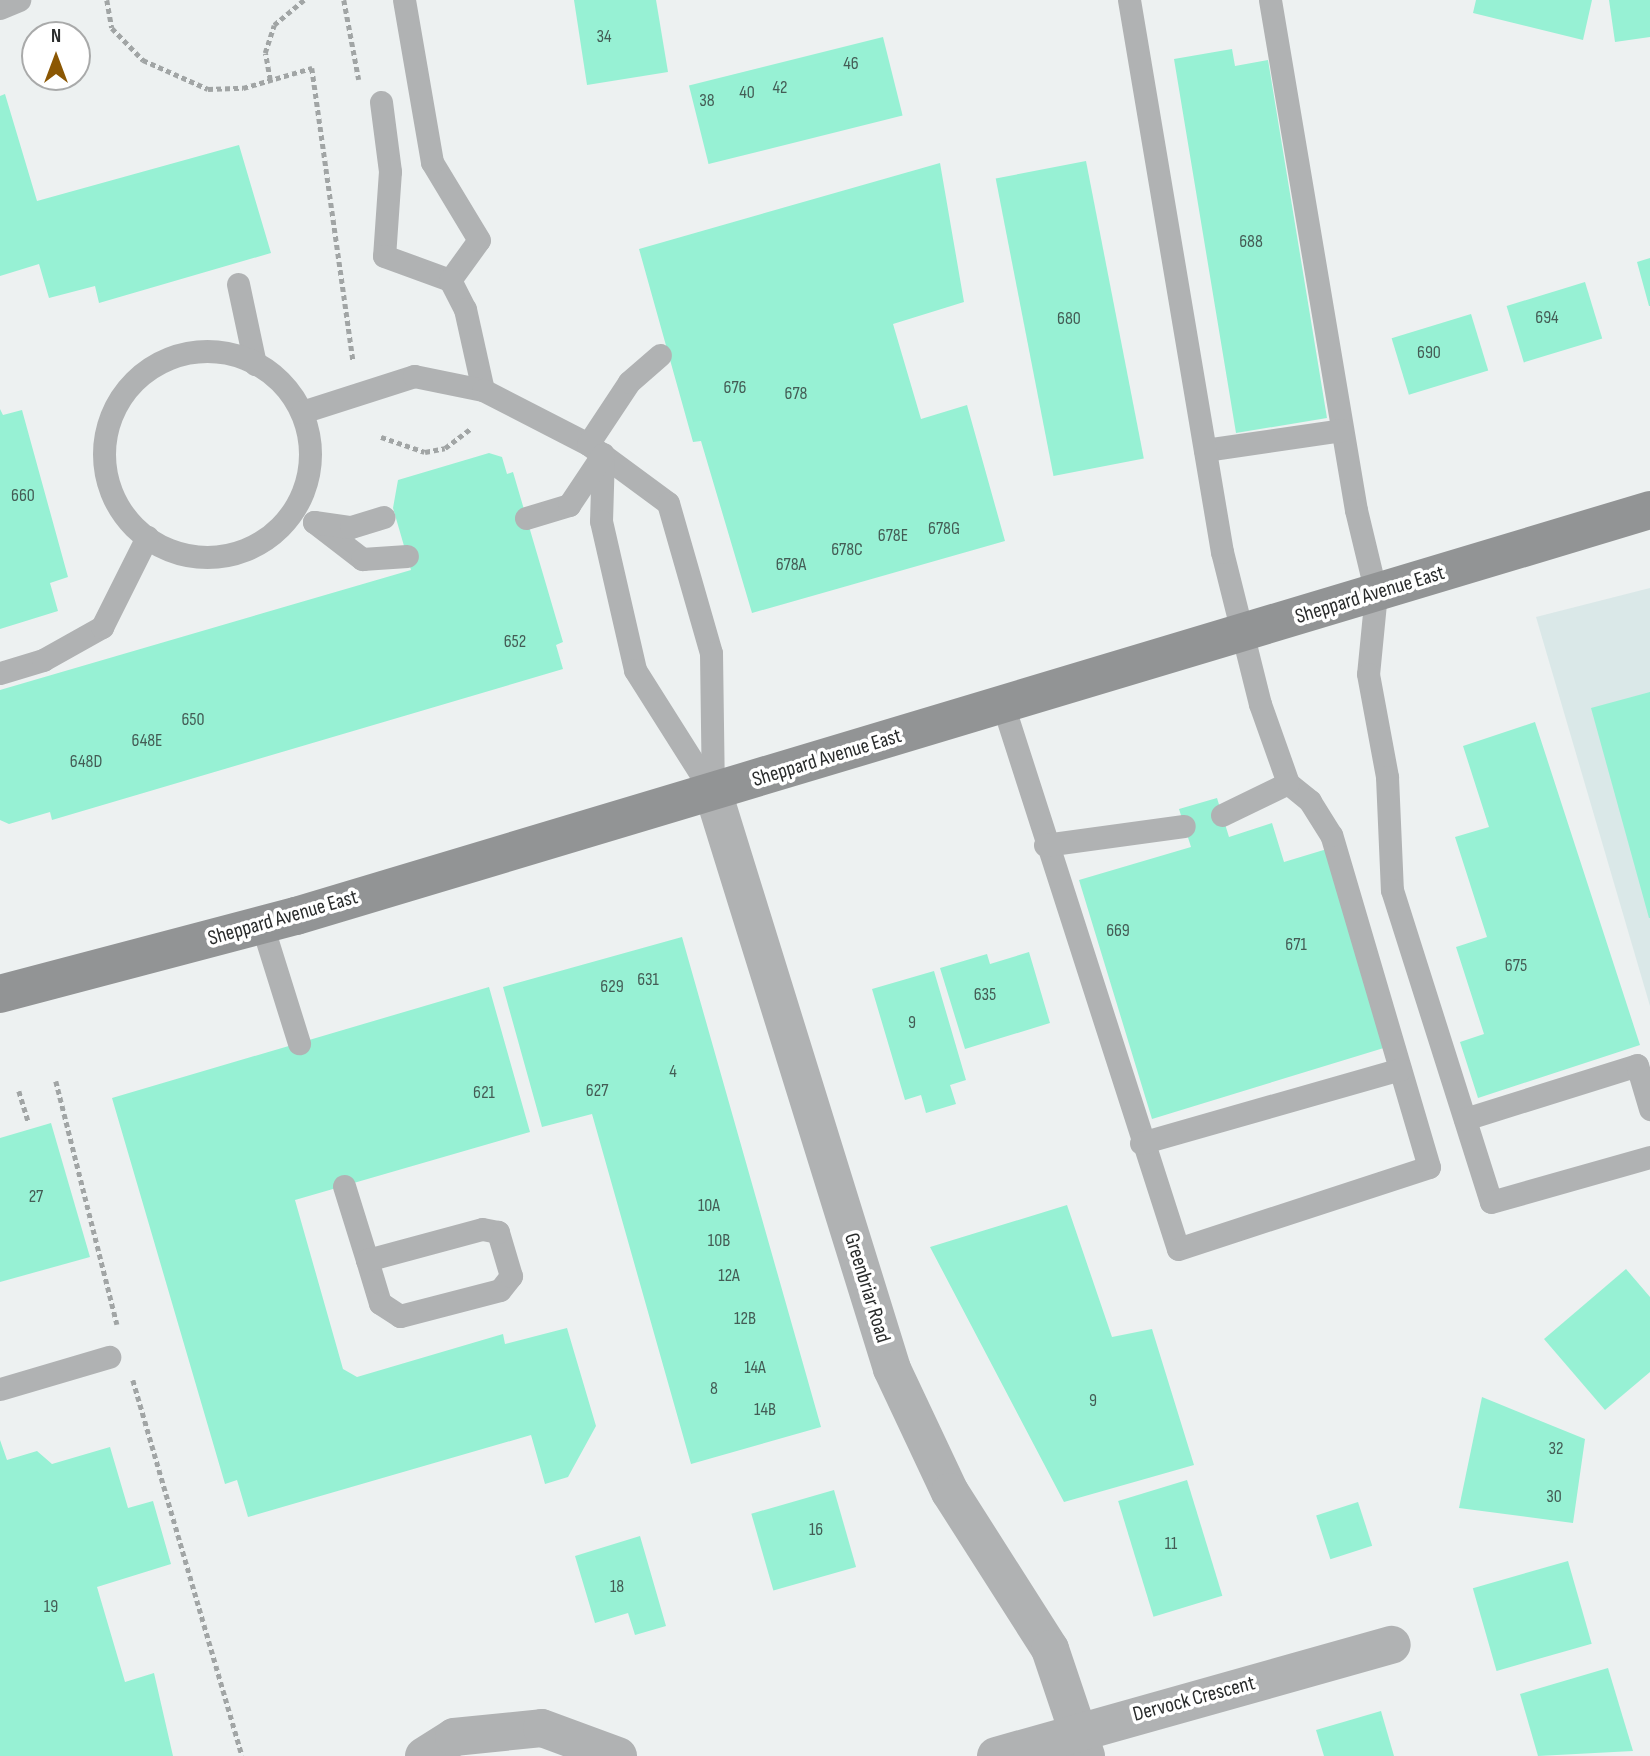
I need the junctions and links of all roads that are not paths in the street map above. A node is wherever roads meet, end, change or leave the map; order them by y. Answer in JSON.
{"nodes":[{"id":1,"x":19,"y":0,"type":"edge"},
{"id":2,"x":404,"y":0,"type":"edge"},
{"id":3,"x":1129,"y":0,"type":"edge"},
{"id":4,"x":1270,"y":0,"type":"edge"},
{"id":5,"x":0,"y":8,"type":"edge"},
{"id":6,"x":381,"y":102,"type":"dead end"},
{"id":7,"x":450,"y":280,"type":"junction"},
{"id":8,"x":238,"y":284,"type":"dead end"},
{"id":9,"x":660,"y":355,"type":"dead end"},
{"id":10,"x":256,"y":364,"type":"junction"},
{"id":11,"x":483,"y":390,"type":"junction"},
{"id":12,"x":302,"y":412,"type":"junction"},
{"id":13,"x":1342,"y":430,"type":"junction"},
{"id":14,"x":596,"y":449,"type":"junction"},
{"id":15,"x":1205,"y":450,"type":"junction"},
{"id":16,"x":1650,"y":510,"type":"edge"},
{"id":17,"x":383,"y":517,"type":"dead end"},
{"id":18,"x":526,"y":518,"type":"dead end"},
{"id":19,"x":287,"y":519,"type":"junction"},
{"id":20,"x":314,"y":522,"type":"junction"},
{"id":21,"x":147,"y":537,"type":"junction"},
{"id":22,"x":407,"y":556,"type":"dead end"},
{"id":23,"x":1376,"y":593,"type":"junction"},
{"id":24,"x":1243,"y":633,"type":"junction"},
{"id":25,"x":0,"y":673,"type":"edge"},
{"id":26,"x":1003,"y":705,"type":"junction"},
{"id":27,"x":1288,"y":783,"type":"junction"},
{"id":28,"x":713,"y":792,"type":"junction"},
{"id":29,"x":1222,"y":816,"type":"dead end"},
{"id":30,"x":1184,"y":826,"type":"dead end"},
{"id":31,"x":1045,"y":845,"type":"junction"},
{"id":32,"x":262,"y":925,"type":"junction"},
{"id":33,"x":0,"y":994,"type":"edge"},
{"id":34,"x":299,"y":1043,"type":"dead end"},
{"id":35,"x":1400,"y":1069,"type":"junction"},
{"id":36,"x":1650,"y":1109,"type":"edge"},
{"id":37,"x":1465,"y":1119,"type":"junction"},
{"id":38,"x":1141,"y":1143,"type":"junction"},
{"id":39,"x":1650,"y":1157,"type":"edge"},
{"id":40,"x":344,"y":1186,"type":"dead end"},
{"id":41,"x":367,"y":1260,"type":"junction"},
{"id":42,"x":120,"y":1355,"type":"road end"},
{"id":43,"x":0,"y":1389,"type":"edge"},
{"id":44,"x":1392,"y":1645,"type":"dead end"},
{"id":45,"x":1083,"y":1744,"type":"edge"},
{"id":46,"x":469,"y":1746,"type":"edge"},
{"id":47,"x":424,"y":1756,"type":"edge"},
{"id":48,"x":618,"y":1756,"type":"edge"},
{"id":49,"x":996,"y":1756,"type":"edge"}],
"edges":[{"from":1,"to":5,"type":"lane"},
{"from":2,"to":7,"type":"lane"},
{"from":3,"to":15,"type":"lane"},
{"from":4,"to":13,"type":"lane"},
{"from":6,"to":7,"type":"lane"},
{"from":7,"to":11,"type":"lane"},
{"from":8,"to":10,"type":"lane"},
{"from":9,"to":14,"type":"lane"},
{"from":10,"to":12,"type":"lane"},
{"from":10,"to":21,"type":"lane"},
{"from":11,"to":12,"type":"lane"},
{"from":11,"to":14,"type":"lane"},
{"from":12,"to":19,"type":"lane"},
{"from":13,"to":15,"type":"lane"},
{"from":13,"to":23,"type":"lane"},
{"from":14,"to":18,"type":"lane"},
{"from":14,"to":28,"type":"lane"},
{"from":14,"to":28,"type":"lane"},
{"from":15,"to":24,"type":"lane"},
{"from":16,"to":23,"type":"main road","name":"Sheppard Avenue East"},
{"from":17,"to":20,"type":"lane"},
{"from":19,"to":20,"type":"lane"},
{"from":19,"to":21,"type":"lane"},
{"from":20,"to":22,"type":"lane"},
{"from":21,"to":25,"type":"lane"},
{"from":23,"to":24,"type":"main road","name":"Sheppard Avenue East"},
{"from":23,"to":37,"type":"lane"},
{"from":24,"to":26,"type":"main road","name":"Sheppard Avenue East"},
{"from":24,"to":27,"type":"lane"},
{"from":26,"to":28,"type":"main road","name":"Sheppard Avenue East"},
{"from":26,"to":31,"type":"lane"},
{"from":27,"to":29,"type":"lane"},
{"from":27,"to":35,"type":"lane"},
{"from":28,"to":32,"type":"main road","name":"Sheppard Avenue East"},
{"from":28,"to":45,"type":"street","name":"Greenbriar Road"},
{"from":30,"to":31,"type":"lane"},
{"from":31,"to":38,"type":"lane"},
{"from":32,"to":33,"type":"main road","name":"Sheppard Avenue East"},
{"from":32,"to":34,"type":"lane"},
{"from":35,"to":38,"type":"lane"},
{"from":35,"to":38,"type":"lane"},
{"from":36,"to":37,"type":"lane"},
{"from":37,"to":39,"type":"lane"},
{"from":40,"to":41,"type":"lane"},
{"from":41,"to":41,"type":"lane"},
{"from":42,"to":43,"type":"lane"},
{"from":44,"to":45,"type":"street","name":"Dervock Crescent"},
{"from":45,"to":49,"type":"street","name":"Dervock Crescent"},
{"from":46,"to":47,"type":"street"},
{"from":46,"to":48,"type":"street"}]}
